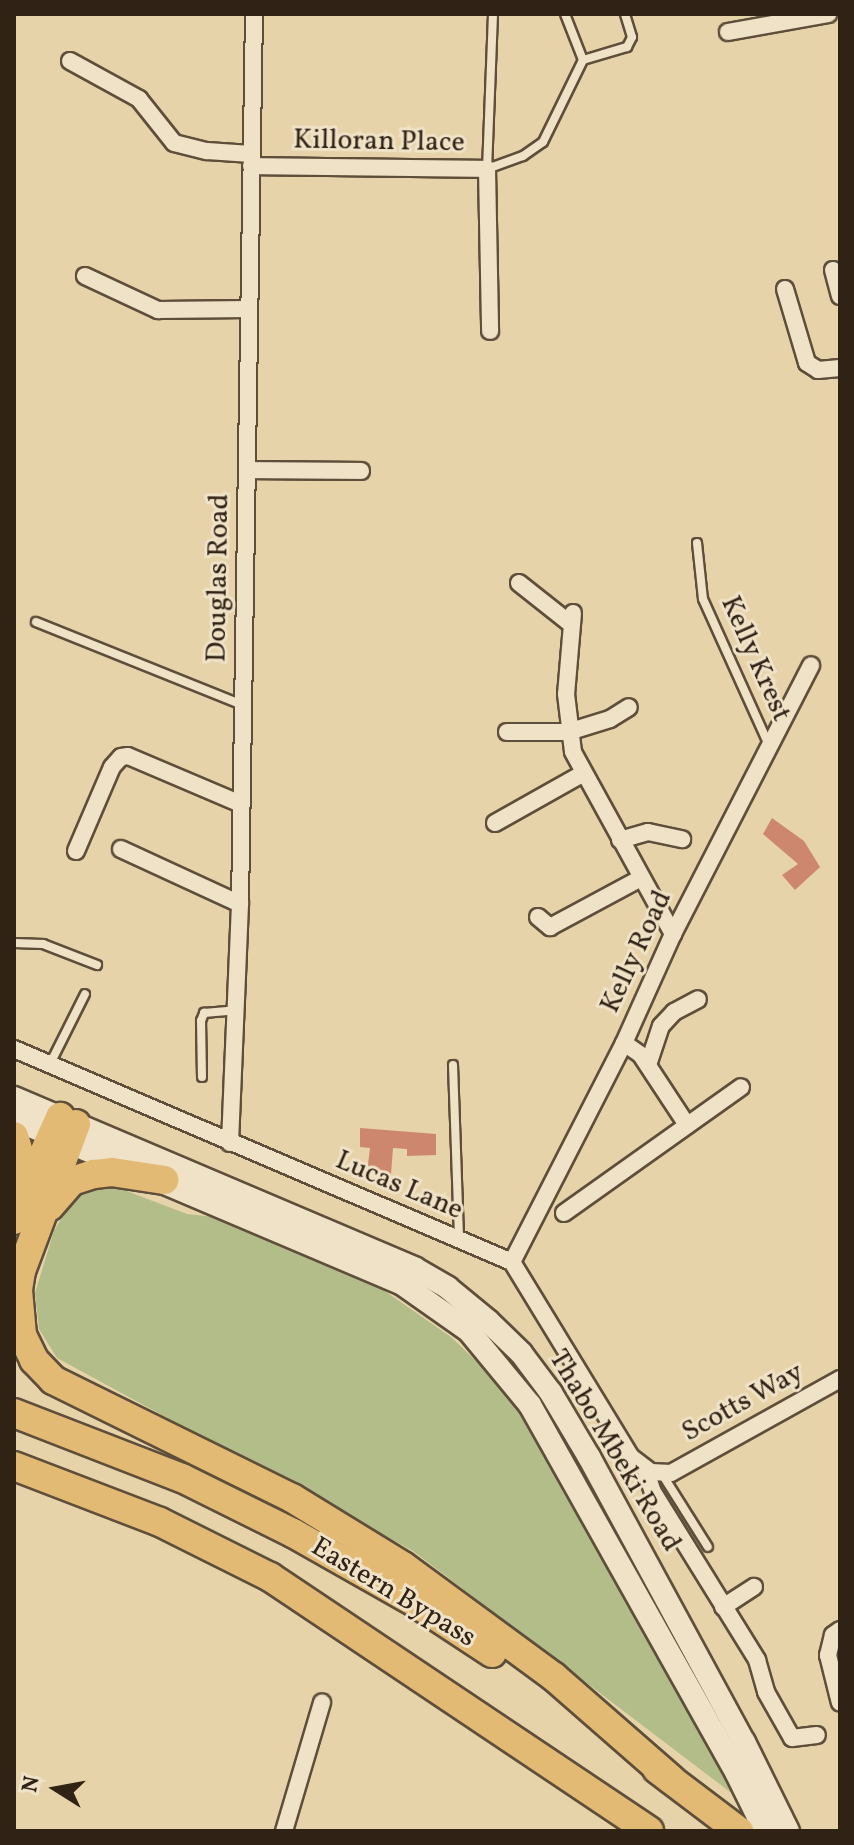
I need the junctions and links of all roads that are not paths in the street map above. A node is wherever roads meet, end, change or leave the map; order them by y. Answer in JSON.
{"nodes":[{"id":1,"x":254,"y":14,"type":"edge"},
{"id":2,"x":493,"y":14,"type":"edge"},
{"id":3,"x":565,"y":14,"type":"edge"},
{"id":4,"x":625,"y":14,"type":"edge"},
{"id":5,"x":828,"y":14,"type":"edge"},
{"id":6,"x":728,"y":32,"type":"dead end"},
{"id":7,"x":583,"y":60,"type":"junction"},
{"id":8,"x":70,"y":61,"type":"dead end"},
{"id":9,"x":251,"y":160,"type":"junction"},
{"id":10,"x":487,"y":169,"type":"junction"},
{"id":11,"x":833,"y":270,"type":"dead end"},
{"id":12,"x":85,"y":276,"type":"dead end"},
{"id":13,"x":785,"y":289,"type":"dead end"},
{"id":14,"x":840,"y":296,"type":"edge"},
{"id":15,"x":249,"y":309,"type":"junction"},
{"id":16,"x":490,"y":331,"type":"dead end"},
{"id":17,"x":840,"y":368,"type":"edge"},
{"id":18,"x":247,"y":470,"type":"junction"},
{"id":19,"x":361,"y":471,"type":"dead end"},
{"id":20,"x":697,"y":543,"type":"dead end"},
{"id":21,"x":519,"y":583,"type":"dead end"},
{"id":22,"x":36,"y":622,"type":"dead end"},
{"id":23,"x":811,"y":665,"type":"dead end"},
{"id":24,"x":243,"y":706,"type":"junction"},
{"id":25,"x":629,"y":707,"type":"dead end"},
{"id":26,"x":507,"y":732,"type":"dead end"},
{"id":27,"x":568,"y":732,"type":"junction"},
{"id":28,"x":769,"y":746,"type":"junction"},
{"id":29,"x":582,"y":774,"type":"junction"},
{"id":30,"x":241,"y":804,"type":"junction"},
{"id":31,"x":495,"y":823,"type":"dead end"},
{"id":32,"x":682,"y":839,"type":"dead end"},
{"id":33,"x":620,"y":840,"type":"junction"},
{"id":34,"x":121,"y":849,"type":"dead end"},
{"id":35,"x":76,"y":851,"type":"dead end"},
{"id":36,"x":641,"y":878,"type":"junction"},
{"id":37,"x":240,"y":904,"type":"junction"},
{"id":38,"x":538,"y":917,"type":"dead end"},
{"id":39,"x":673,"y":934,"type":"junction"},
{"id":40,"x":14,"y":943,"type":"edge"},
{"id":41,"x":97,"y":965,"type":"dead end"},
{"id":42,"x":85,"y":994,"type":"dead end"},
{"id":43,"x":698,"y":999,"type":"dead end"},
{"id":44,"x":236,"y":1011,"type":"junction"},
{"id":45,"x":624,"y":1043,"type":"junction"},
{"id":46,"x":14,"y":1049,"type":"edge"},
{"id":47,"x":50,"y":1064,"type":"junction"},
{"id":48,"x":453,"y":1065,"type":"dead end"},
{"id":49,"x":648,"y":1065,"type":"junction"},
{"id":50,"x":202,"y":1077,"type":"dead end"},
{"id":51,"x":741,"y":1087,"type":"dead end"},
{"id":52,"x":14,"y":1098,"type":"edge"},
{"id":53,"x":14,"y":1119,"type":"edge"},
{"id":54,"x":687,"y":1125,"type":"junction"},
{"id":55,"x":64,"y":1130,"type":"junction"},
{"id":56,"x":14,"y":1136,"type":"edge"},
{"id":57,"x":230,"y":1143,"type":"junction"},
{"id":58,"x":164,"y":1180,"type":"junction"},
{"id":59,"x":564,"y":1213,"type":"dead end"},
{"id":60,"x":21,"y":1225,"type":"edge"},
{"id":61,"x":459,"y":1240,"type":"junction"},
{"id":62,"x":512,"y":1262,"type":"junction"},
{"id":63,"x":840,"y":1379,"type":"edge"},
{"id":64,"x":14,"y":1413,"type":"edge"},
{"id":65,"x":14,"y":1466,"type":"edge"},
{"id":66,"x":645,"y":1468,"type":"junction"},
{"id":67,"x":666,"y":1473,"type":"junction"},
{"id":68,"x":708,"y":1547,"type":"dead end"},
{"id":69,"x":754,"y":1587,"type":"dead end"},
{"id":70,"x":723,"y":1607,"type":"junction"},
{"id":71,"x":840,"y":1630,"type":"edge"},
{"id":72,"x":322,"y":1703,"type":"dead end"},
{"id":73,"x":840,"y":1703,"type":"edge"},
{"id":74,"x":496,"y":1726,"type":"junction"},
{"id":75,"x":817,"y":1735,"type":"dead end"},
{"id":76,"x":671,"y":1779,"type":"junction"},
{"id":77,"x":734,"y":1827,"type":"edge"},
{"id":78,"x":284,"y":1831,"type":"edge"},
{"id":79,"x":627,"y":1831,"type":"edge"},
{"id":80,"x":649,"y":1831,"type":"edge"},
{"id":81,"x":765,"y":1831,"type":"edge"},
{"id":82,"x":788,"y":1831,"type":"edge"}],
"edges":[{"from":1,"to":9,"type":"street","name":"Douglas Road"},
{"from":2,"to":10,"type":"lane"},
{"from":3,"to":7,"type":"lane"},
{"from":4,"to":7,"type":"lane"},
{"from":5,"to":6,"type":"street"},
{"from":7,"to":10,"type":"lane"},
{"from":8,"to":9,"type":"street","name":"Killoran Place"},
{"from":9,"to":10,"type":"street","name":"Killoran Place"},
{"from":9,"to":15,"type":"street","name":"Douglas Road"},
{"from":10,"to":16,"type":"street","name":"Killoran Place"},
{"from":11,"to":14,"type":"street"},
{"from":12,"to":15,"type":"street"},
{"from":13,"to":17,"type":"street"},
{"from":15,"to":18,"type":"street","name":"Douglas Road"},
{"from":18,"to":19,"type":"street"},
{"from":18,"to":24,"type":"street","name":"Douglas Road"},
{"from":20,"to":28,"type":"lane","name":"Kelly Krest"},
{"from":21,"to":27,"type":"street"},
{"from":22,"to":24,"type":"lane"},
{"from":23,"to":28,"type":"street","name":"Kelly Road"},
{"from":24,"to":30,"type":"street","name":"Douglas Road"},
{"from":25,"to":27,"type":"street"},
{"from":26,"to":27,"type":"street"},
{"from":27,"to":29,"type":"street"},
{"from":28,"to":39,"type":"street","name":"Kelly Road"},
{"from":29,"to":31,"type":"street"},
{"from":29,"to":33,"type":"street"},
{"from":30,"to":35,"type":"street"},
{"from":30,"to":37,"type":"street","name":"Douglas Road"},
{"from":32,"to":33,"type":"street"},
{"from":33,"to":36,"type":"street"},
{"from":34,"to":37,"type":"street"},
{"from":36,"to":38,"type":"street"},
{"from":36,"to":39,"type":"street"},
{"from":37,"to":44,"type":"street","name":"Douglas Road"},
{"from":39,"to":45,"type":"street","name":"Kelly Road"},
{"from":40,"to":41,"type":"lane"},
{"from":42,"to":47,"type":"lane"},
{"from":43,"to":49,"type":"street"},
{"from":44,"to":50,"type":"lane"},
{"from":44,"to":57,"type":"street","name":"Douglas Road"},
{"from":45,"to":49,"type":"street"},
{"from":45,"to":62,"type":"street","name":"Kelly Road"},
{"from":46,"to":47,"type":"street","name":"Lucas Lane"},
{"from":47,"to":57,"type":"street","name":"Lucas Lane"},
{"from":48,"to":61,"type":"lane"},
{"from":49,"to":54,"type":"street"},
{"from":51,"to":54,"type":"street"},
{"from":52,"to":55,"type":"main road","name":"Thabo Mbeki Road"},
{"from":53,"to":55,"type":"main road","name":"Thabo Mbeki Road"},
{"from":54,"to":59,"type":"street"},
{"from":55,"to":58,"type":"main road","name":"Thabo Mbeki Road"},
{"from":55,"to":60,"type":"highway"},
{"from":55,"to":82,"type":"main road","name":"Thabo Mbeki Road"},
{"from":56,"to":60,"type":"highway"},
{"from":57,"to":61,"type":"street","name":"Lucas Lane"},
{"from":58,"to":60,"type":"highway"},
{"from":58,"to":81,"type":"main road","name":"Thabo Mbeki Road"},
{"from":60,"to":76,"type":"highway"},
{"from":61,"to":62,"type":"street","name":"Lucas Lane"},
{"from":62,"to":66,"type":"street"},
{"from":63,"to":67,"type":"street","name":"Scotts Way"},
{"from":64,"to":76,"type":"highway","name":"Eastern Bypass"},
{"from":65,"to":74,"type":"highway","name":"Eastern Bypass"},
{"from":66,"to":67,"type":"street"},
{"from":66,"to":70,"type":"street"},
{"from":67,"to":68,"type":"lane"},
{"from":69,"to":70,"type":"street"},
{"from":70,"to":75,"type":"street"},
{"from":71,"to":73,"type":"street"},
{"from":72,"to":78,"type":"street"},
{"from":74,"to":79,"type":"highway"},
{"from":74,"to":80,"type":"highway","name":"Eastern Bypass"},
{"from":76,"to":77,"type":"highway","name":"Eastern Bypass"}]}
